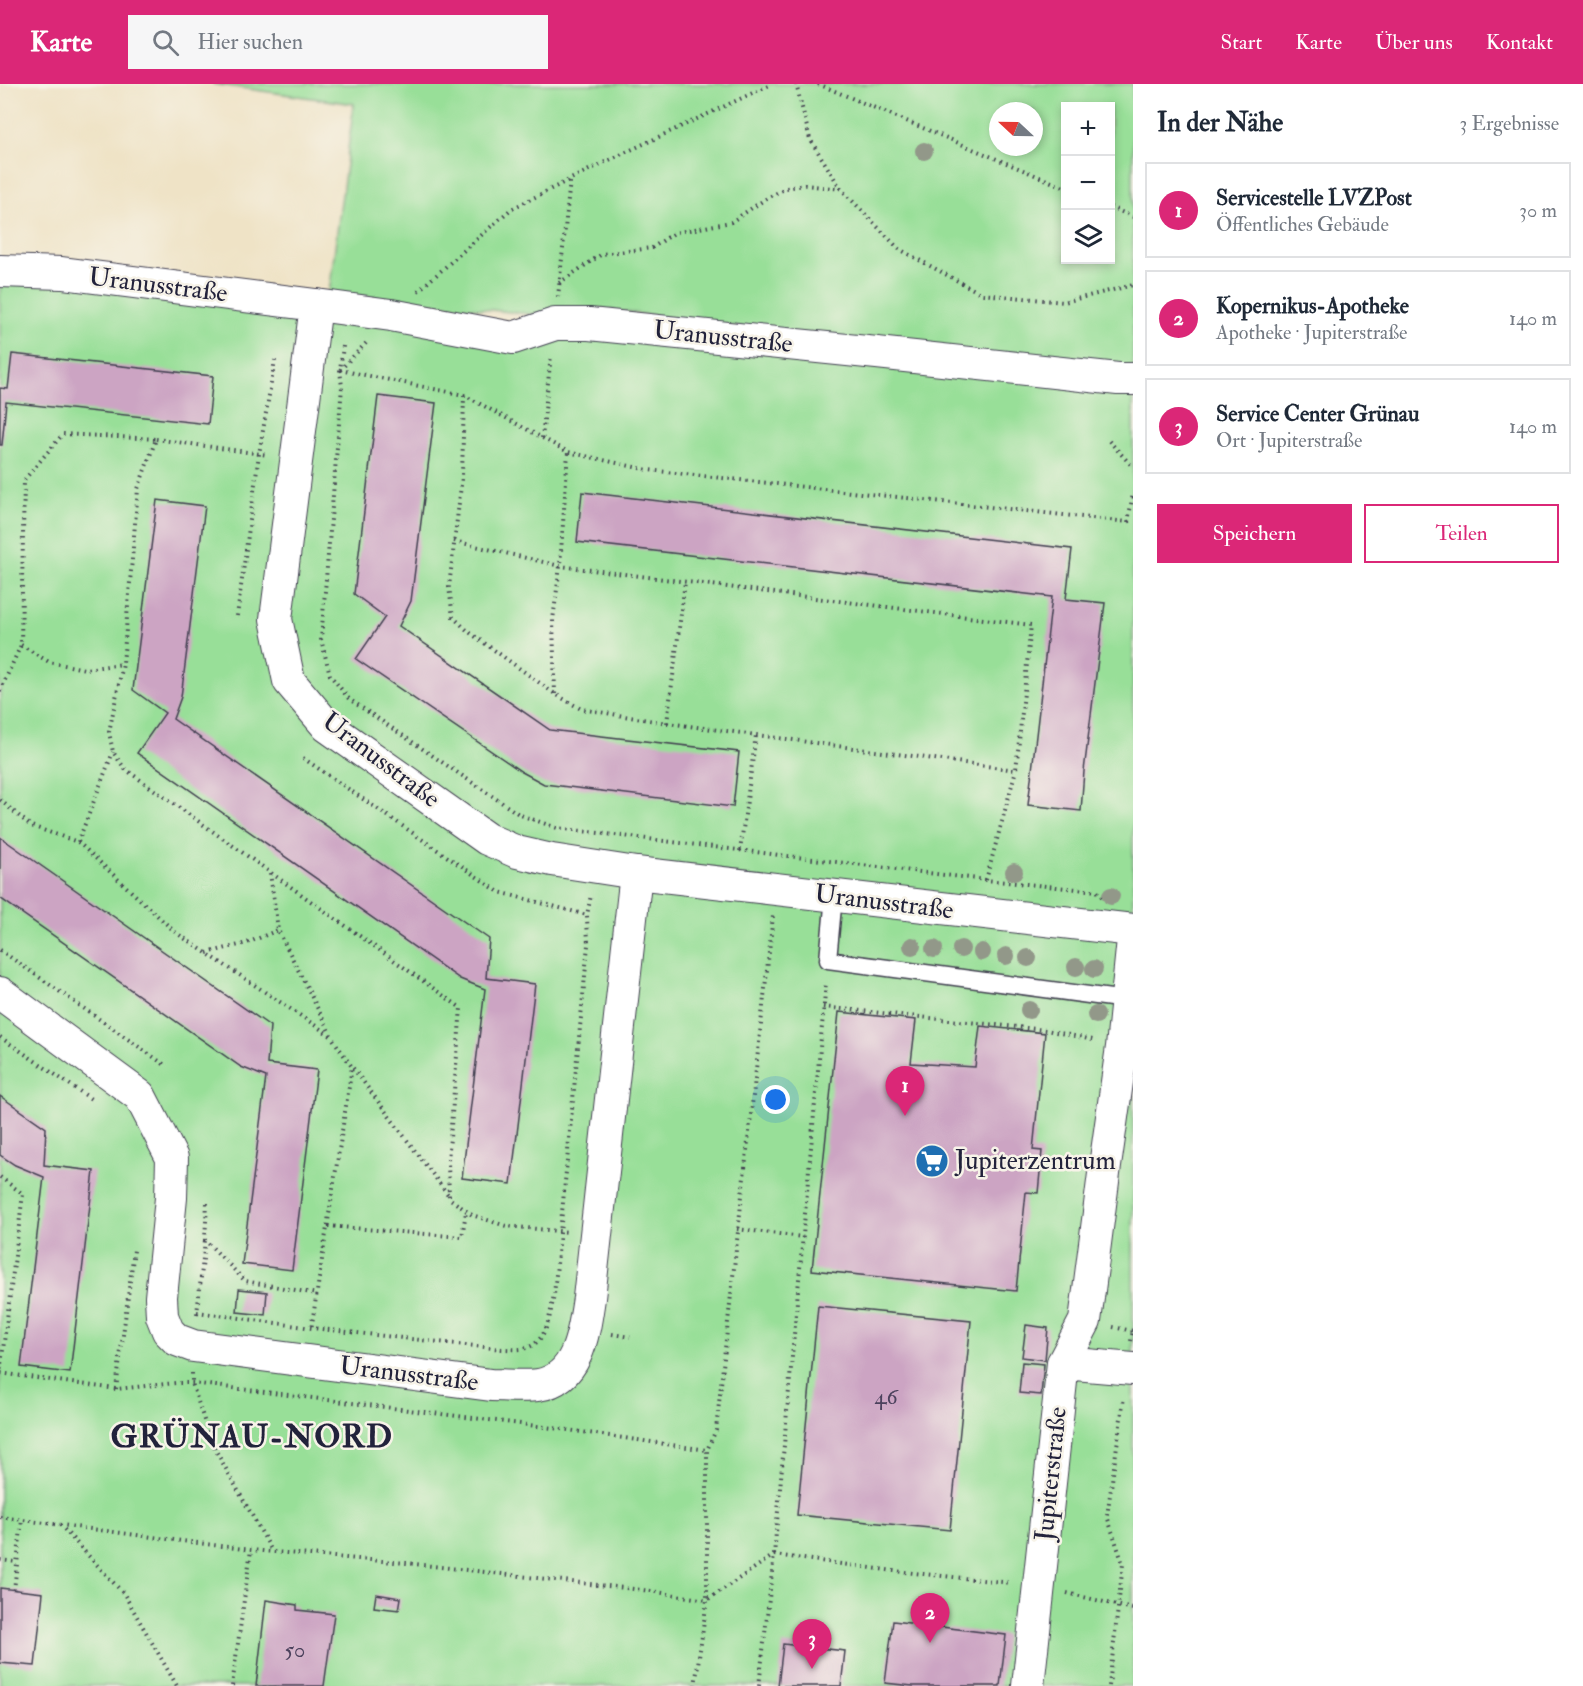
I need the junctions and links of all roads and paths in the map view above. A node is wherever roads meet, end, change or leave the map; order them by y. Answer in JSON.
{"nodes":[{"id":1,"x":772,"y":84,"type":"edge"},
{"id":2,"x":796,"y":84,"type":"edge"},
{"id":3,"x":818,"y":84,"type":"edge"},
{"id":4,"x":570,"y":180,"type":"junction"},
{"id":5,"x":1061,"y":186,"type":"edge"},
{"id":6,"x":841,"y":189,"type":"junction"},
{"id":7,"x":1115,"y":209,"type":"edge"},
{"id":8,"x":1133,"y":217,"type":"edge"},
{"id":9,"x":0,"y":271,"type":"edge"},
{"id":10,"x":559,"y":283,"type":"junction"},
{"id":11,"x":1133,"y":285,"type":"edge"},
{"id":12,"x":316,"y":305,"type":"junction"},
{"id":13,"x":347,"y":309,"type":"junction"},
{"id":14,"x":391,"y":315,"type":"junction"},
{"id":15,"x":555,"y":324,"type":"junction"},
{"id":16,"x":275,"y":360,"type":"dead end"},
{"id":17,"x":307,"y":365,"type":"junction"},
{"id":18,"x":340,"y":370,"type":"junction"},
{"id":19,"x":1133,"y":379,"type":"edge"},
{"id":20,"x":464,"y":395,"type":"junction"},
{"id":21,"x":542,"y":438,"type":"junction"},
{"id":22,"x":156,"y":439,"type":"junction"},
{"id":23,"x":1109,"y":441,"type":"dead end"},
{"id":24,"x":568,"y":452,"type":"junction"},
{"id":25,"x":259,"y":454,"type":"junction"},
{"id":26,"x":297,"y":460,"type":"junction"},
{"id":27,"x":1133,"y":467,"type":"edge"},
{"id":28,"x":1133,"y":493,"type":"edge"},
{"id":29,"x":1133,"y":519,"type":"edge"},
{"id":30,"x":1128,"y":522,"type":"junction"},
{"id":31,"x":454,"y":542,"type":"junction"},
{"id":32,"x":560,"y":566,"type":"junction"},
{"id":33,"x":684,"y":582,"type":"junction"},
{"id":34,"x":237,"y":616,"type":"dead end"},
{"id":35,"x":21,"y":645,"type":"junction"},
{"id":36,"x":123,"y":664,"type":"junction"},
{"id":37,"x":0,"y":691,"type":"edge"},
{"id":38,"x":555,"y":694,"type":"junction"},
{"id":39,"x":667,"y":723,"type":"junction"},
{"id":40,"x":756,"y":735,"type":"junction"},
{"id":41,"x":113,"y":752,"type":"junction"},
{"id":42,"x":303,"y":758,"type":"dead end"},
{"id":43,"x":1016,"y":770,"type":"junction"},
{"id":44,"x":0,"y":800,"type":"edge"},
{"id":45,"x":603,"y":834,"type":"junction"},
{"id":46,"x":78,"y":842,"type":"junction"},
{"id":47,"x":740,"y":850,"type":"junction"},
{"id":48,"x":597,"y":867,"type":"junction"},
{"id":49,"x":270,"y":872,"type":"junction"},
{"id":50,"x":636,"y":873,"type":"junction"},
{"id":51,"x":986,"y":880,"type":"junction"},
{"id":52,"x":735,"y":885,"type":"junction"},
{"id":53,"x":776,"y":889,"type":"junction"},
{"id":54,"x":834,"y":896,"type":"junction"},
{"id":55,"x":977,"y":913,"type":"junction"},
{"id":56,"x":588,"y":915,"type":"junction"},
{"id":57,"x":278,"y":930,"type":"junction"},
{"id":58,"x":1133,"y":930,"type":"edge"},
{"id":59,"x":1133,"y":939,"type":"edge"},
{"id":60,"x":0,"y":950,"type":"edge"},
{"id":61,"x":207,"y":953,"type":"junction"},
{"id":62,"x":828,"y":960,"type":"junction"},
{"id":63,"x":0,"y":993,"type":"edge"},
{"id":64,"x":1126,"y":1000,"type":"junction"},
{"id":65,"x":823,"y":1007,"type":"junction"},
{"id":66,"x":331,"y":1036,"type":"junction"},
{"id":67,"x":0,"y":1037,"type":"edge"},
{"id":68,"x":1127,"y":1047,"type":"edge"},
{"id":69,"x":165,"y":1065,"type":"dead end"},
{"id":70,"x":352,"y":1067,"type":"junction"},
{"id":71,"x":92,"y":1100,"type":"dead end"},
{"id":72,"x":0,"y":1177,"type":"edge"},
{"id":73,"x":449,"y":1198,"type":"junction"},
{"id":74,"x":207,"y":1203,"type":"dead end"},
{"id":75,"x":467,"y":1211,"type":"junction"},
{"id":76,"x":327,"y":1226,"type":"junction"},
{"id":77,"x":737,"y":1229,"type":"junction"},
{"id":78,"x":560,"y":1232,"type":"junction"},
{"id":79,"x":596,"y":1234,"type":"junction"},
{"id":80,"x":803,"y":1237,"type":"junction"},
{"id":81,"x":135,"y":1240,"type":"dead end"},
{"id":82,"x":205,"y":1240,"type":"junction"},
{"id":83,"x":317,"y":1294,"type":"junction"},
{"id":84,"x":197,"y":1312,"type":"junction"},
{"id":85,"x":313,"y":1319,"type":"dead end"},
{"id":86,"x":1133,"y":1330,"type":"edge"},
{"id":87,"x":193,"y":1346,"type":"junction"},
{"id":88,"x":1063,"y":1363,"type":"junction"},
{"id":89,"x":1130,"y":1369,"type":"edge"},
{"id":90,"x":192,"y":1383,"type":"junction"},
{"id":91,"x":116,"y":1389,"type":"junction"},
{"id":92,"x":707,"y":1450,"type":"junction"},
{"id":93,"x":0,"y":1517,"type":"edge"},
{"id":94,"x":22,"y":1520,"type":"junction"},
{"id":95,"x":59,"y":1524,"type":"junction"},
{"id":96,"x":251,"y":1550,"type":"junction"},
{"id":97,"x":272,"y":1551,"type":"junction"},
{"id":98,"x":774,"y":1555,"type":"junction"},
{"id":99,"x":0,"y":1560,"type":"edge"},
{"id":100,"x":17,"y":1562,"type":"junction"},
{"id":101,"x":1039,"y":1586,"type":"junction"},
{"id":102,"x":14,"y":1590,"type":"dead end"},
{"id":103,"x":707,"y":1600,"type":"junction"},
{"id":104,"x":1118,"y":1605,"type":"junction"},
{"id":105,"x":1133,"y":1609,"type":"edge"},
{"id":106,"x":177,"y":1686,"type":"edge"},
{"id":107,"x":232,"y":1686,"type":"edge"},
{"id":108,"x":695,"y":1686,"type":"edge"},
{"id":109,"x":759,"y":1686,"type":"edge"},
{"id":110,"x":1028,"y":1686,"type":"edge"},
{"id":111,"x":1109,"y":1686,"type":"edge"}],
"edges":[{"from":1,"to":4,"type":"path"},
{"from":2,"to":6,"type":"path"},
{"from":3,"to":5,"type":"path"},
{"from":4,"to":10,"type":"path"},
{"from":4,"to":14,"type":"path"},
{"from":6,"to":10,"type":"path"},
{"from":6,"to":11,"type":"path"},
{"from":7,"to":8,"type":"path"},
{"from":9,"to":12,"type":"street","name":"Uranusstraße"},
{"from":10,"to":15,"type":"path"},
{"from":12,"to":13,"type":"street","name":"Uranusstraße"},
{"from":12,"to":17,"type":"street","name":"Uranusstraße"},
{"from":13,"to":14,"type":"street","name":"Uranusstraße"},
{"from":13,"to":18,"type":"path"},
{"from":14,"to":15,"type":"street","name":"Uranusstraße"},
{"from":14,"to":18,"type":"path"},
{"from":15,"to":19,"type":"street","name":"Uranusstraße"},
{"from":15,"to":21,"type":"path"},
{"from":16,"to":25,"type":"path"},
{"from":17,"to":18,"type":"path"},
{"from":17,"to":26,"type":"street","name":"Uranusstraße"},
{"from":18,"to":20,"type":"path"},
{"from":18,"to":45,"type":"path"},
{"from":20,"to":21,"type":"path"},
{"from":20,"to":31,"type":"path"},
{"from":21,"to":24,"type":"path"},
{"from":22,"to":25,"type":"path"},
{"from":22,"to":35,"type":"path"},
{"from":22,"to":36,"type":"path"},
{"from":23,"to":27,"type":"path"},
{"from":24,"to":30,"type":"path"},
{"from":24,"to":32,"type":"path"},
{"from":25,"to":26,"type":"path"},
{"from":25,"to":34,"type":"path"},
{"from":26,"to":48,"type":"street","name":"Uranusstraße"},
{"from":28,"to":30,"type":"path"},
{"from":29,"to":30,"type":"path"},
{"from":31,"to":32,"type":"path"},
{"from":31,"to":38,"type":"path"},
{"from":32,"to":33,"type":"path"},
{"from":32,"to":38,"type":"path"},
{"from":33,"to":39,"type":"path"},
{"from":33,"to":43,"type":"path"},
{"from":35,"to":36,"type":"path"},
{"from":35,"to":37,"type":"path"},
{"from":36,"to":41,"type":"path"},
{"from":38,"to":39,"type":"path"},
{"from":39,"to":40,"type":"path"},
{"from":40,"to":43,"type":"path"},
{"from":40,"to":47,"type":"path"},
{"from":41,"to":46,"type":"path"},
{"from":41,"to":49,"type":"path"},
{"from":42,"to":56,"type":"path"},
{"from":43,"to":51,"type":"path"},
{"from":44,"to":46,"type":"path"},
{"from":45,"to":47,"type":"path"},
{"from":45,"to":48,"type":"path"},
{"from":46,"to":61,"type":"path"},
{"from":47,"to":51,"type":"path"},
{"from":47,"to":52,"type":"path"},
{"from":48,"to":50,"type":"street","name":"Uranusstraße"},
{"from":48,"to":56,"type":"path"},
{"from":49,"to":57,"type":"path"},
{"from":49,"to":73,"type":"path"},
{"from":50,"to":52,"type":"street","name":"Uranusstraße"},
{"from":50,"to":79,"type":"street","name":"Uranusstraße"},
{"from":51,"to":55,"type":"path"},
{"from":52,"to":53,"type":"street","name":"Uranusstraße"},
{"from":53,"to":54,"type":"street","name":"Uranusstraße"},
{"from":53,"to":77,"type":"path"},
{"from":54,"to":55,"type":"street","name":"Uranusstraße"},
{"from":54,"to":62,"type":"lane"},
{"from":55,"to":58,"type":"street","name":"Uranusstraße"},
{"from":56,"to":78,"type":"path"},
{"from":57,"to":61,"type":"path"},
{"from":57,"to":66,"type":"path"},
{"from":59,"to":64,"type":"street","name":"Jupiterstraße"},
{"from":60,"to":69,"type":"path"},
{"from":61,"to":66,"type":"path"},
{"from":62,"to":64,"type":"lane"},
{"from":62,"to":65,"type":"path"},
{"from":63,"to":87,"type":"street","name":"Uranusstraße"},
{"from":64,"to":68,"type":"street","name":"Jupiterstraße"},
{"from":65,"to":68,"type":"path"},
{"from":65,"to":80,"type":"path"},
{"from":66,"to":70,"type":"path"},
{"from":67,"to":71,"type":"path"},
{"from":68,"to":88,"type":"street","name":"Jupiterstraße"},
{"from":70,"to":73,"type":"path"},
{"from":70,"to":76,"type":"path"},
{"from":72,"to":91,"type":"path"},
{"from":73,"to":75,"type":"path"},
{"from":74,"to":82,"type":"path"},
{"from":75,"to":76,"type":"path"},
{"from":75,"to":78,"type":"path"},
{"from":76,"to":83,"type":"path"},
{"from":77,"to":80,"type":"path"},
{"from":77,"to":92,"type":"path"},
{"from":78,"to":79,"type":"path"},
{"from":78,"to":84,"type":"path"},
{"from":79,"to":87,"type":"street","name":"Uranusstraße"},
{"from":80,"to":98,"type":"path"},
{"from":81,"to":91,"type":"path"},
{"from":82,"to":83,"type":"path"},
{"from":82,"to":84,"type":"path"},
{"from":83,"to":85,"type":"path"},
{"from":84,"to":87,"type":"path"},
{"from":86,"to":89,"type":"path"},
{"from":87,"to":90,"type":"path"},
{"from":88,"to":89,"type":"street"},
{"from":88,"to":101,"type":"street","name":"Jupiterstraße"},
{"from":89,"to":104,"type":"path"},
{"from":90,"to":91,"type":"path"},
{"from":90,"to":92,"type":"path"},
{"from":90,"to":97,"type":"path"},
{"from":92,"to":103,"type":"path"},
{"from":93,"to":94,"type":"path"},
{"from":94,"to":95,"type":"path"},
{"from":94,"to":100,"type":"path"},
{"from":95,"to":96,"type":"path"},
{"from":95,"to":106,"type":"path"},
{"from":96,"to":97,"type":"path"},
{"from":96,"to":107,"type":"path"},
{"from":97,"to":103,"type":"path"},
{"from":98,"to":101,"type":"path"},
{"from":98,"to":103,"type":"path"},
{"from":98,"to":109,"type":"path"},
{"from":99,"to":100,"type":"path"},
{"from":100,"to":102,"type":"path"},
{"from":101,"to":104,"type":"path"},
{"from":101,"to":110,"type":"street","name":"Jupiterstraße"},
{"from":103,"to":108,"type":"path"},
{"from":104,"to":105,"type":"path"},
{"from":104,"to":111,"type":"path"}]}
